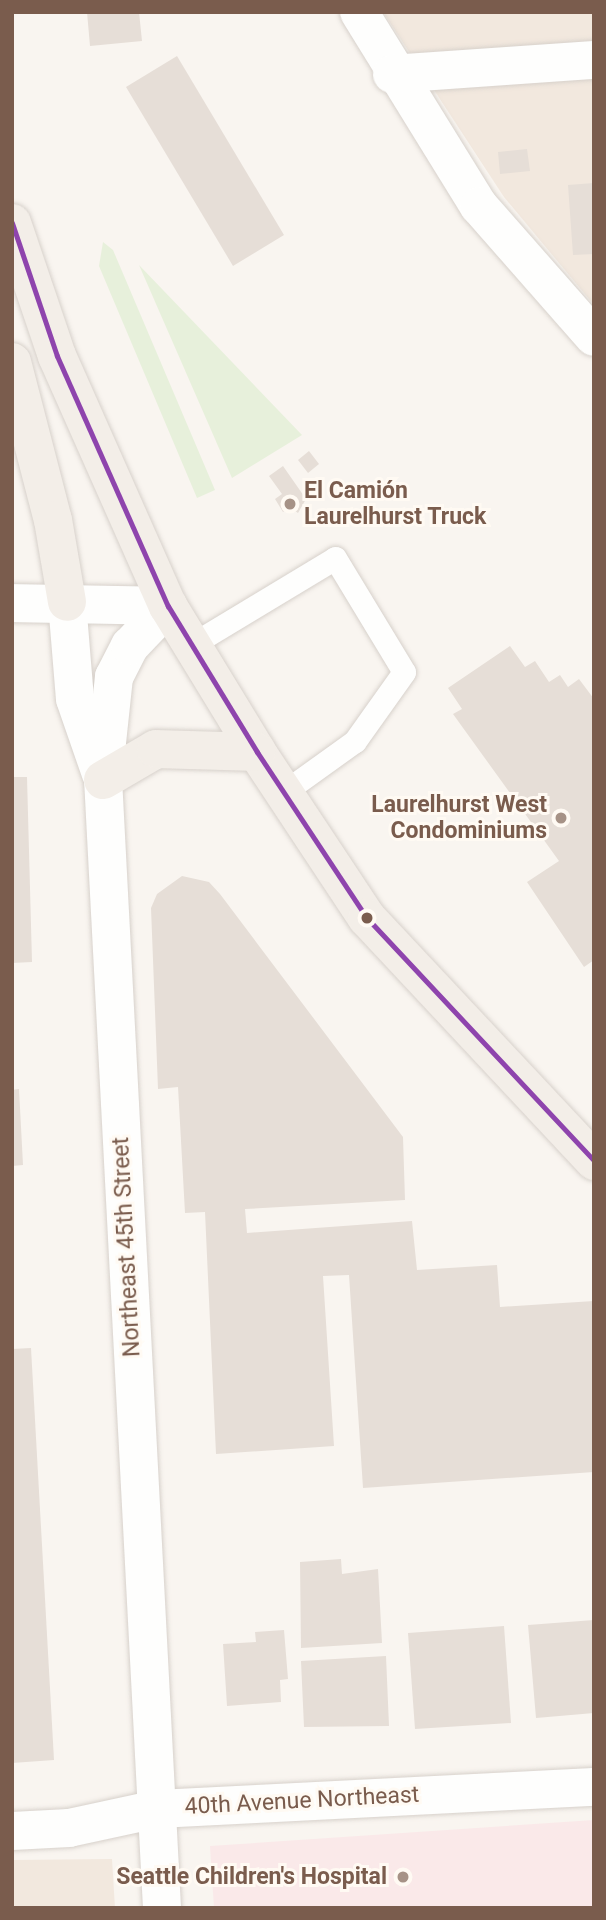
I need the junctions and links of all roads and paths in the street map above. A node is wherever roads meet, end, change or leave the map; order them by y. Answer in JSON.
{"nodes":[{"id":1,"x":359,"y":12,"type":"edge"},
{"id":2,"x":594,"y":60,"type":"edge"},
{"id":3,"x":392,"y":74,"type":"junction"},
{"id":4,"x":13,"y":235,"type":"edge"},
{"id":5,"x":594,"y":337,"type":"edge"},
{"id":6,"x":12,"y":362,"type":"edge"},
{"id":7,"x":67,"y":602,"type":"junction"},
{"id":8,"x":12,"y":603,"type":"edge"},
{"id":9,"x":168,"y":606,"type":"junction"},
{"id":10,"x":191,"y":645,"type":"junction"},
{"id":11,"x":257,"y":752,"type":"junction"},
{"id":12,"x":103,"y":780,"type":"junction"},
{"id":13,"x":284,"y":792,"type":"junction"},
{"id":14,"x":594,"y":1161,"type":"edge"},
{"id":15,"x":594,"y":1787,"type":"edge"},
{"id":16,"x":157,"y":1810,"type":"junction"},
{"id":17,"x":12,"y":1831,"type":"edge"},
{"id":18,"x":162,"y":1908,"type":"edge"}],
"edges":[{"from":1,"to":3,"type":"street"},
{"from":2,"to":3,"type":"street"},
{"from":3,"to":5,"type":"street"},
{"from":4,"to":9,"type":"main road"},
{"from":6,"to":7,"type":"main road"},
{"from":7,"to":8,"type":"street"},
{"from":7,"to":9,"type":"street"},
{"from":7,"to":12,"type":"street"},
{"from":9,"to":10,"type":"main road"},
{"from":9,"to":12,"type":"street","name":"Northeast 45th Street"},
{"from":10,"to":11,"type":"main road"},
{"from":10,"to":13,"type":"lane"},
{"from":11,"to":12,"type":"main road"},
{"from":11,"to":13,"type":"main road"},
{"from":12,"to":16,"type":"street","name":"Northeast 45th Street"},
{"from":13,"to":14,"type":"main road"},
{"from":15,"to":16,"type":"street","name":"40th Avenue Northeast"},
{"from":16,"to":17,"type":"street","name":"40th Avenue Northeast"},
{"from":16,"to":18,"type":"street","name":"Northeast 45th Street"}]}
